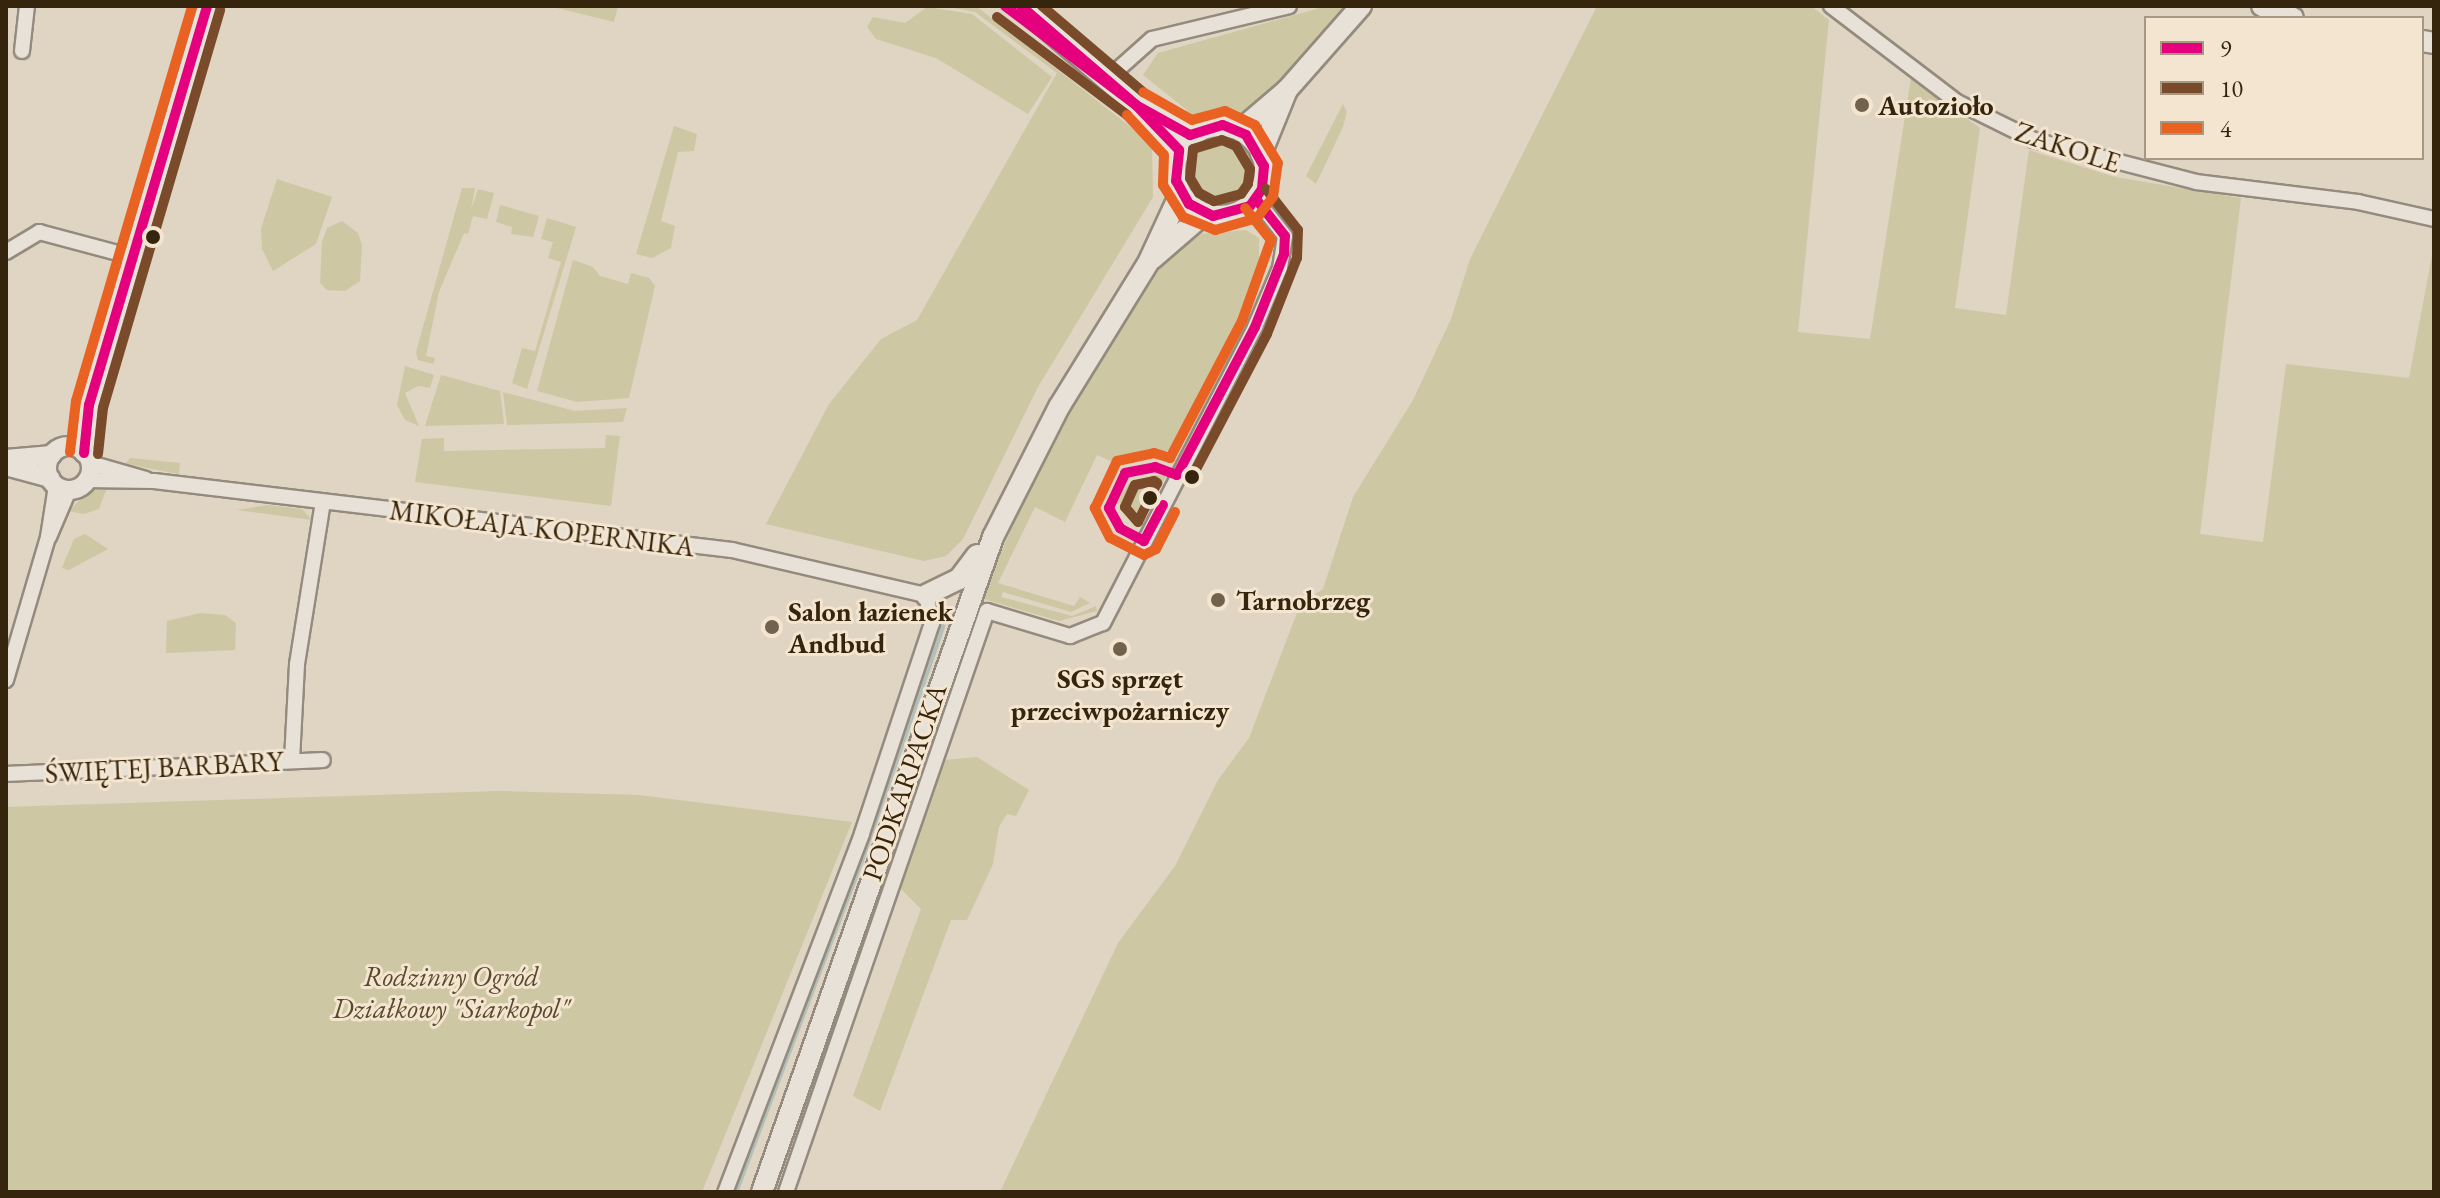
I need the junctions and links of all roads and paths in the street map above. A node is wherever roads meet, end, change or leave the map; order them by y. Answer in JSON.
{"nodes":[{"id":1,"x":27,"y":6,"type":"edge"},
{"id":2,"x":207,"y":6,"type":"edge"},
{"id":3,"x":1005,"y":6,"type":"edge"},
{"id":4,"x":1021,"y":6,"type":"edge"},
{"id":5,"x":1289,"y":6,"type":"edge"},
{"id":6,"x":1361,"y":6,"type":"edge"},
{"id":7,"x":1831,"y":6,"type":"edge"},
{"id":8,"x":2262,"y":6,"type":"edge"},
{"id":9,"x":2288,"y":16,"type":"edge"},
{"id":10,"x":1057,"y":42,"type":"junction"},
{"id":11,"x":22,"y":51,"type":"dead end"},
{"id":12,"x":1106,"y":80,"type":"junction"},
{"id":13,"x":1287,"y":90,"type":"junction"},
{"id":14,"x":1240,"y":130,"type":"junction"},
{"id":15,"x":1184,"y":143,"type":"junction"},
{"id":16,"x":1261,"y":154,"type":"junction"},
{"id":17,"x":1180,"y":194,"type":"junction"},
{"id":18,"x":1256,"y":199,"type":"junction"},
{"id":19,"x":1204,"y":214,"type":"junction"},
{"id":20,"x":2434,"y":219,"type":"edge"},
{"id":21,"x":6,"y":252,"type":"edge"},
{"id":22,"x":133,"y":257,"type":"junction"},
{"id":23,"x":1149,"y":261,"type":"junction"},
{"id":24,"x":6,"y":459,"type":"edge"},
{"id":25,"x":77,"y":459,"type":"junction"},
{"id":26,"x":6,"y":466,"type":"edge"},
{"id":27,"x":58,"y":484,"type":"junction"},
{"id":28,"x":323,"y":502,"type":"junction"},
{"id":29,"x":993,"y":537,"type":"junction"},
{"id":30,"x":926,"y":595,"type":"junction"},
{"id":31,"x":6,"y":680,"type":"edge"},
{"id":32,"x":292,"y":760,"type":"junction"},
{"id":33,"x":323,"y":760,"type":"dead end"},
{"id":34,"x":6,"y":774,"type":"edge"},
{"id":35,"x":725,"y":1192,"type":"edge"},
{"id":36,"x":762,"y":1192,"type":"edge"},
{"id":37,"x":786,"y":1192,"type":"edge"}],
"edges":[{"from":1,"to":11,"type":"street"},
{"from":2,"to":22,"type":"street"},
{"from":3,"to":10,"type":"main road"},
{"from":4,"to":10,"type":"main road"},
{"from":5,"to":12,"type":"street"},
{"from":6,"to":13,"type":"main road"},
{"from":7,"to":20,"type":"street","name":"ZAKOLE"},
{"from":8,"to":9,"type":"main road"},
{"from":10,"to":12,"type":"main road"},
{"from":12,"to":15,"type":"main road"},
{"from":13,"to":14,"type":"main road"},
{"from":13,"to":16,"type":"main road"},
{"from":14,"to":15,"type":"main road"},
{"from":14,"to":16,"type":"main road"},
{"from":15,"to":17,"type":"main road"},
{"from":16,"to":18,"type":"main road"},
{"from":17,"to":19,"type":"main road"},
{"from":17,"to":23,"type":"main road","name":"PODKARPACKA"},
{"from":18,"to":19,"type":"main road"},
{"from":18,"to":37,"type":"street"},
{"from":19,"to":23,"type":"main road","name":"PODKARPACKA"},
{"from":21,"to":22,"type":"street"},
{"from":22,"to":25,"type":"street"},
{"from":23,"to":29,"type":"main road","name":"PODKARPACKA"},
{"from":24,"to":25,"type":"street","name":"MIKOŁAJA KOPERNIKA"},
{"from":25,"to":27,"type":"street"},
{"from":25,"to":27,"type":"street"},
{"from":25,"to":28,"type":"street","name":"MIKOŁAJA KOPERNIKA"},
{"from":26,"to":27,"type":"street"},
{"from":27,"to":31,"type":"street"},
{"from":28,"to":30,"type":"street","name":"MIKOŁAJA KOPERNIKA"},
{"from":28,"to":32,"type":"street"},
{"from":29,"to":30,"type":"main road"},
{"from":29,"to":36,"type":"main road","name":"PODKARPACKA"},
{"from":30,"to":35,"type":"street"},
{"from":32,"to":33,"type":"street","name":"ŚWIĘTEJ BARBARY"},
{"from":32,"to":34,"type":"street","name":"ŚWIĘTEJ BARBARY"}]}
